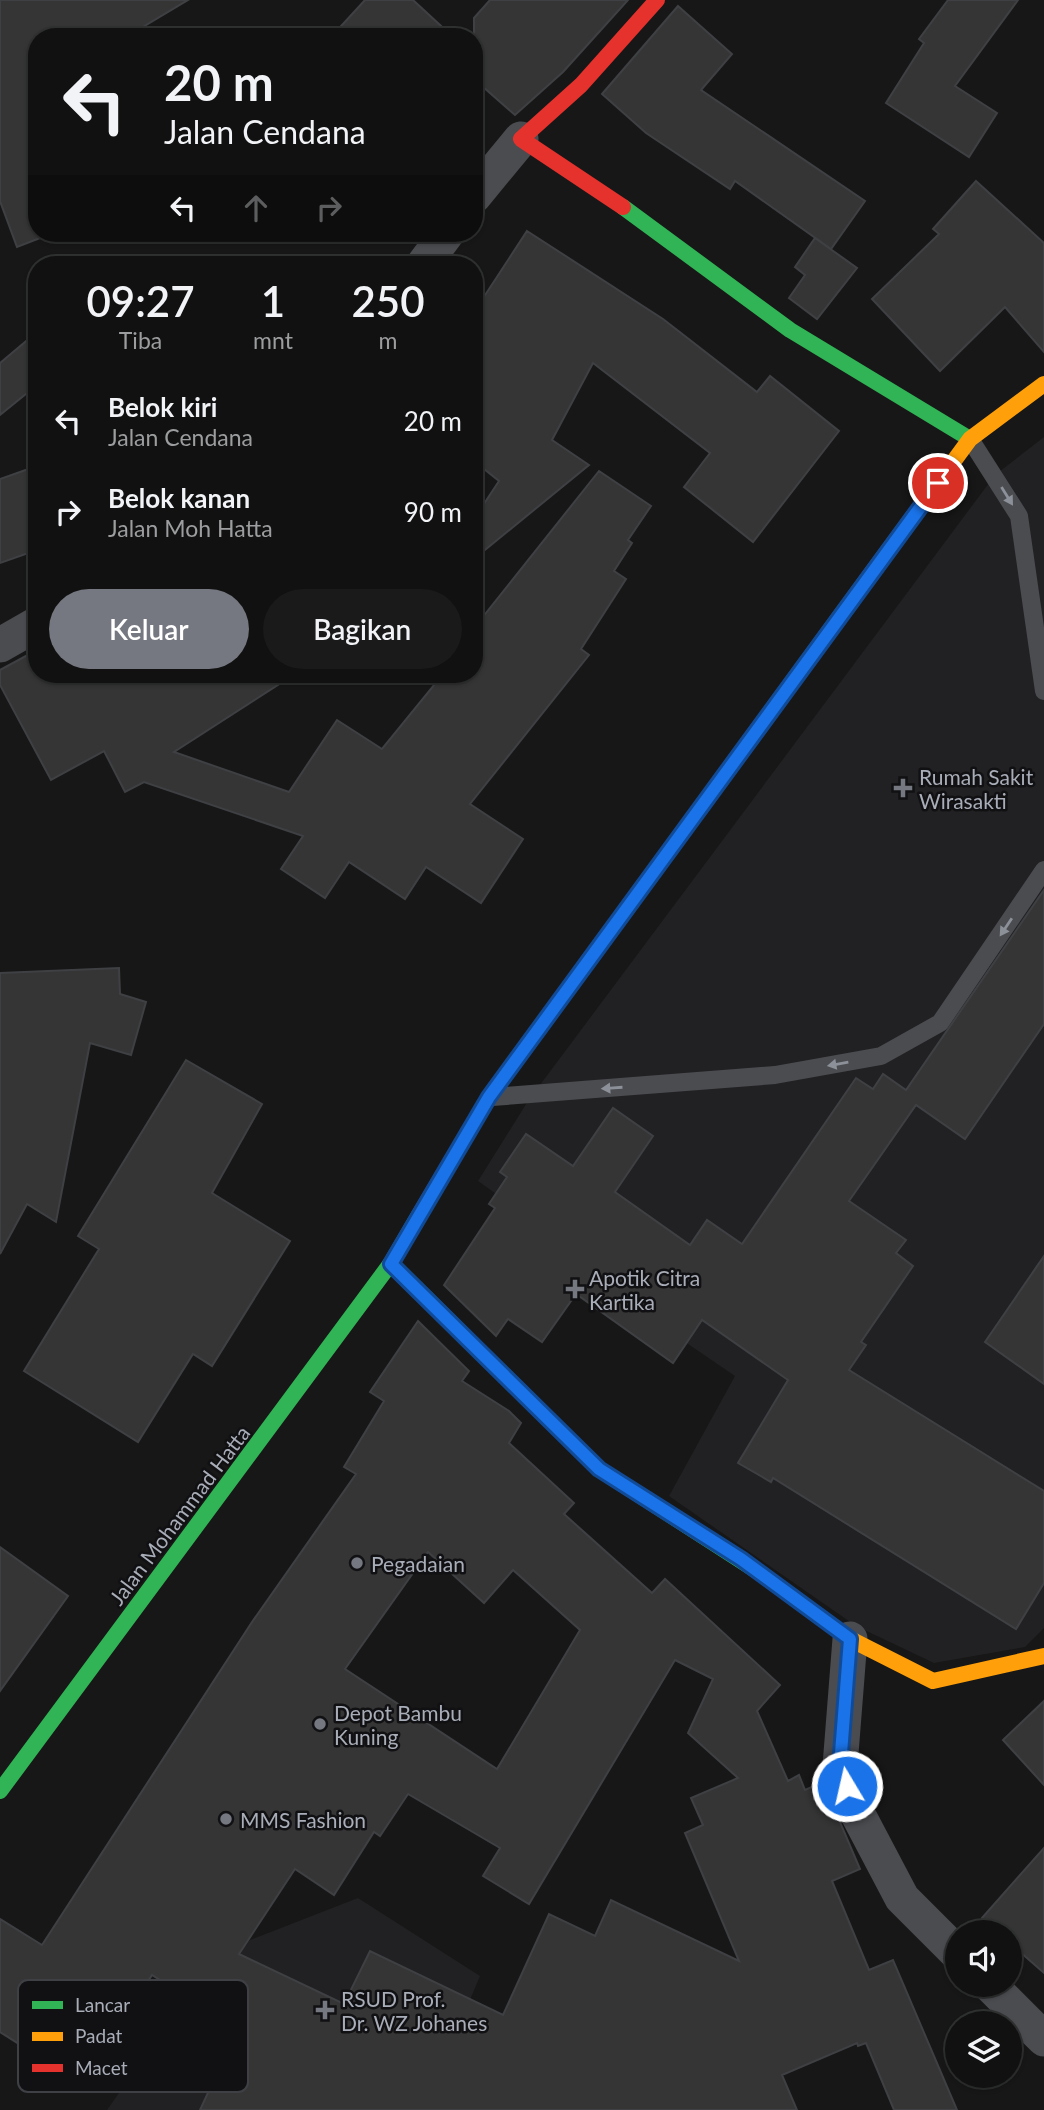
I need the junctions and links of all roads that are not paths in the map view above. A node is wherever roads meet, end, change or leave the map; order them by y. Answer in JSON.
{"nodes":[{"id":1,"x":657,"y":0,"type":"edge"},
{"id":2,"x":521,"y":139,"type":"junction"},
{"id":3,"x":483,"y":185,"type":"edge"},
{"id":4,"x":1044,"y":384,"type":"edge"},
{"id":5,"x":970,"y":439,"type":"junction"},
{"id":6,"x":28,"y":629,"type":"edge"},
{"id":7,"x":0,"y":645,"type":"edge"},
{"id":8,"x":1044,"y":691,"type":"edge"},
{"id":9,"x":1044,"y":870,"type":"edge"},
{"id":10,"x":489,"y":1097,"type":"junction"},
{"id":11,"x":391,"y":1264,"type":"junction"},
{"id":12,"x":850,"y":1639,"type":"junction"},
{"id":13,"x":1044,"y":1656,"type":"edge"},
{"id":14,"x":0,"y":1791,"type":"edge"},
{"id":15,"x":945,"y":1941,"type":"edge"},
{"id":16,"x":1002,"y":1997,"type":"edge"},
{"id":17,"x":1044,"y":2039,"type":"edge"}],
"edges":[{"from":1,"to":2,"type":"main road"},
{"from":2,"to":3,"type":"street"},
{"from":2,"to":5,"type":"main road"},
{"from":4,"to":5,"type":"main road","name":"Jalan Mohammad Hatta"},
{"from":5,"to":8,"type":"lane","one_way":true},
{"from":5,"to":10,"type":"main road","name":"Jalan Mohammad Hatta"},
{"from":6,"to":7,"type":"street"},
{"from":9,"to":10,"type":"lane","one_way":true},
{"from":10,"to":11,"type":"main road","name":"Jalan Mohammad Hatta"},
{"from":11,"to":12,"type":"main road"},
{"from":11,"to":14,"type":"main road","name":"Jalan Mohammad Hatta"},
{"from":12,"to":13,"type":"main road"},
{"from":12,"to":15,"type":"street"},
{"from":16,"to":17,"type":"street"}]}
